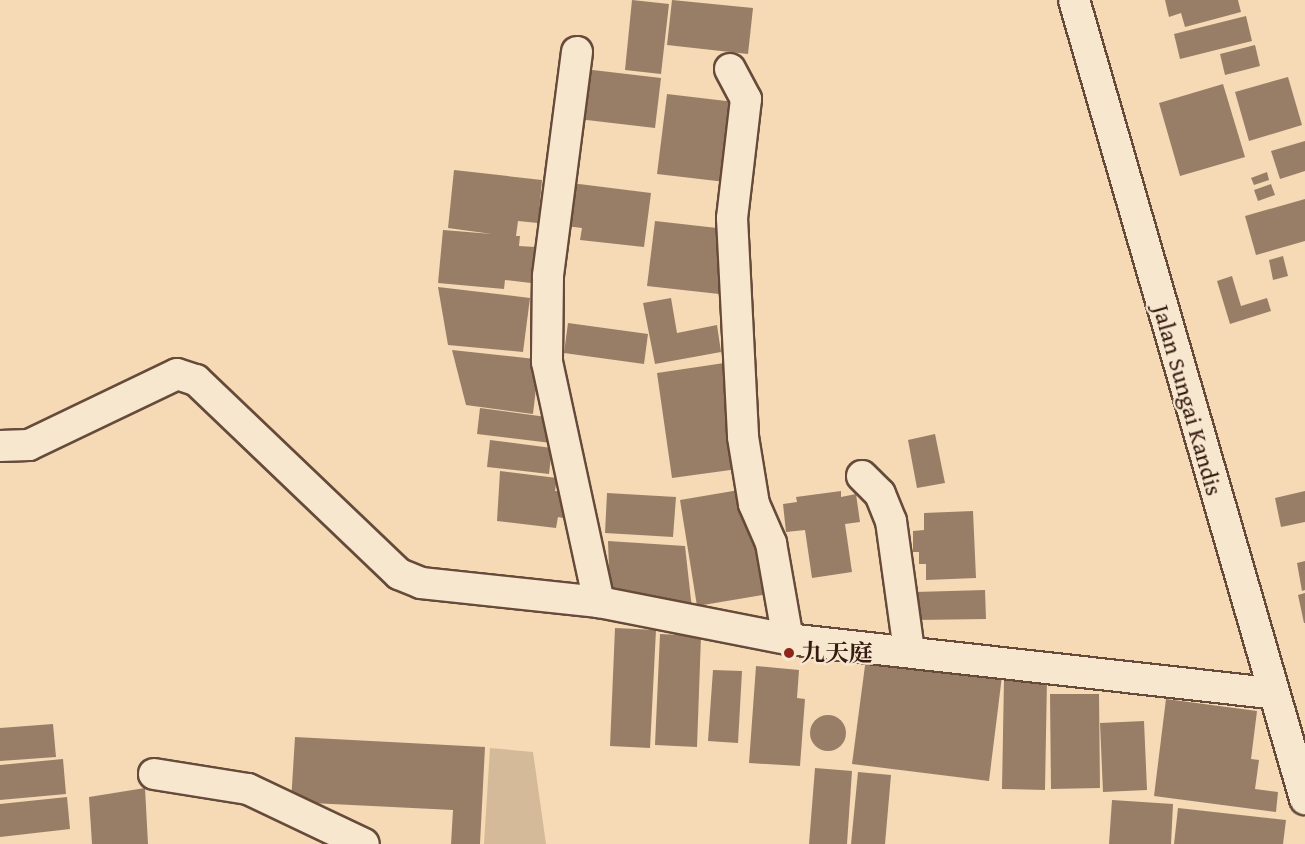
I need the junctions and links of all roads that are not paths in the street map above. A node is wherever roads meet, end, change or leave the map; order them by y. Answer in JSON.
{"nodes":[{"id":1,"x":1074,"y":0,"type":"edge"},
{"id":2,"x":577,"y":52,"type":"dead end"},
{"id":3,"x":730,"y":69,"type":"dead end"},
{"id":4,"x":0,"y":446,"type":"edge"},
{"id":5,"x":862,"y":476,"type":"dead end"},
{"id":6,"x":599,"y":602,"type":"junction"},
{"id":7,"x":788,"y":639,"type":"junction"},
{"id":8,"x":909,"y":650,"type":"junction"},
{"id":9,"x":1272,"y":693,"type":"junction"},
{"id":10,"x":154,"y":774,"type":"dead end"},
{"id":11,"x":1305,"y":799,"type":"edge"},
{"id":12,"x":364,"y":844,"type":"edge"}],
"edges":[{"from":1,"to":9,"type":"street","name":"Jalan Sungai Kandis"},
{"from":2,"to":6,"type":"street"},
{"from":3,"to":7,"type":"street"},
{"from":4,"to":6,"type":"street"},
{"from":5,"to":8,"type":"street"},
{"from":6,"to":7,"type":"street"},
{"from":7,"to":8,"type":"street"},
{"from":8,"to":9,"type":"street"},
{"from":9,"to":11,"type":"street","name":"Jalan Sungai Kandis"},
{"from":10,"to":12,"type":"street"}]}
